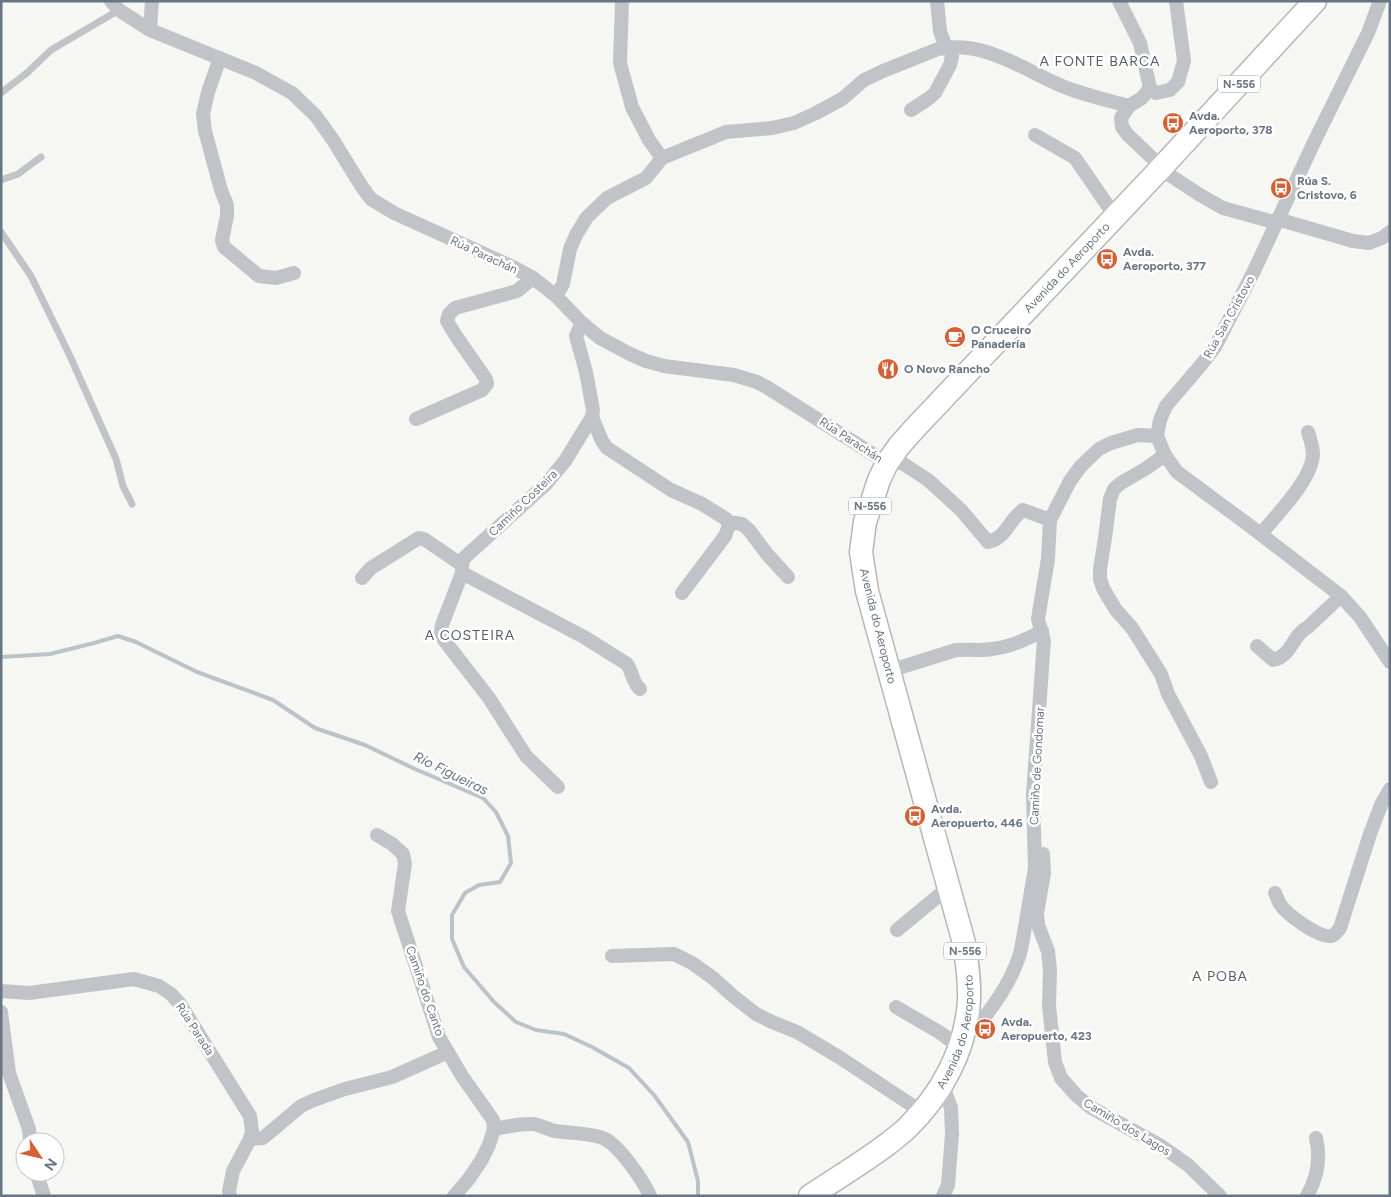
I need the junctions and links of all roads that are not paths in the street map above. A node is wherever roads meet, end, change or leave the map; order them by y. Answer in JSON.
{"nodes":[{"id":1,"x":152,"y":1,"type":"edge"},
{"id":2,"x":622,"y":1,"type":"edge"},
{"id":3,"x":937,"y":1,"type":"edge"},
{"id":4,"x":1119,"y":1,"type":"edge"},
{"id":5,"x":1176,"y":1,"type":"edge"},
{"id":6,"x":1315,"y":1,"type":"edge"},
{"id":7,"x":1380,"y":1,"type":"edge"},
{"id":8,"x":115,"y":6,"type":"edge"},
{"id":9,"x":150,"y":30,"type":"junction"},
{"id":10,"x":949,"y":48,"type":"junction"},
{"id":11,"x":220,"y":58,"type":"junction"},
{"id":12,"x":1150,"y":88,"type":"junction"},
{"id":13,"x":1,"y":92,"type":"edge"},
{"id":14,"x":1129,"y":106,"type":"junction"},
{"id":15,"x":911,"y":110,"type":"dead end"},
{"id":16,"x":1035,"y":135,"type":"dead end"},
{"id":17,"x":41,"y":157,"type":"dead end"},
{"id":18,"x":662,"y":158,"type":"junction"},
{"id":19,"x":1162,"y":167,"type":"junction"},
{"id":20,"x":1,"y":180,"type":"edge"},
{"id":21,"x":1117,"y":215,"type":"junction"},
{"id":22,"x":1277,"y":221,"type":"junction"},
{"id":23,"x":1,"y":232,"type":"edge"},
{"id":24,"x":1390,"y":232,"type":"edge"},
{"id":25,"x":294,"y":273,"type":"dead end"},
{"id":26,"x":533,"y":278,"type":"junction"},
{"id":27,"x":556,"y":296,"type":"junction"},
{"id":28,"x":582,"y":323,"type":"junction"},
{"id":29,"x":592,"y":416,"type":"junction"},
{"id":30,"x":416,"y":420,"type":"dead end"},
{"id":31,"x":1308,"y":432,"type":"dead end"},
{"id":32,"x":1157,"y":436,"type":"junction"},
{"id":33,"x":1164,"y":455,"type":"junction"},
{"id":34,"x":887,"y":463,"type":"junction"},
{"id":35,"x":132,"y":504,"type":"dead end"},
{"id":36,"x":1050,"y":520,"type":"junction"},
{"id":37,"x":728,"y":522,"type":"junction"},
{"id":38,"x":1261,"y":534,"type":"junction"},
{"id":39,"x":462,"y":569,"type":"junction"},
{"id":40,"x":788,"y":577,"type":"dead end"},
{"id":41,"x":362,"y":578,"type":"dead end"},
{"id":42,"x":682,"y":593,"type":"dead end"},
{"id":43,"x":1341,"y":596,"type":"junction"},
{"id":44,"x":1042,"y":631,"type":"junction"},
{"id":45,"x":1257,"y":646,"type":"dead end"},
{"id":46,"x":1390,"y":662,"type":"edge"},
{"id":47,"x":889,"y":671,"type":"junction"},
{"id":48,"x":640,"y":689,"type":"dead end"},
{"id":49,"x":1211,"y":782,"type":"dead end"},
{"id":50,"x":558,"y":787,"type":"dead end"},
{"id":51,"x":1390,"y":789,"type":"edge"},
{"id":52,"x":377,"y":835,"type":"dead end"},
{"id":53,"x":1034,"y":844,"type":"junction"},
{"id":54,"x":949,"y":887,"type":"junction"},
{"id":55,"x":1276,"y":893,"type":"dead end"},
{"id":56,"x":897,"y":930,"type":"dead end"},
{"id":57,"x":612,"y":956,"type":"dead end"},
{"id":58,"x":1,"y":991,"type":"edge"},
{"id":59,"x":896,"y":1007,"type":"dead end"},
{"id":60,"x":1,"y":1012,"type":"edge"},
{"id":61,"x":967,"y":1016,"type":"junction"},
{"id":62,"x":960,"y":1047,"type":"junction"},
{"id":63,"x":448,"y":1052,"type":"junction"},
{"id":64,"x":939,"y":1089,"type":"junction"},
{"id":65,"x":922,"y":1112,"type":"junction"},
{"id":66,"x":494,"y":1129,"type":"junction"},
{"id":67,"x":29,"y":1132,"type":"edge"},
{"id":68,"x":1316,"y":1138,"type":"dead end"},
{"id":69,"x":250,"y":1139,"type":"junction"},
{"id":70,"x":39,"y":1182,"type":"edge"},
{"id":71,"x":44,"y":1196,"type":"edge"},
{"id":72,"x":230,"y":1196,"type":"edge"},
{"id":73,"x":454,"y":1196,"type":"edge"},
{"id":74,"x":650,"y":1196,"type":"edge"},
{"id":75,"x":810,"y":1196,"type":"edge"},
{"id":76,"x":944,"y":1196,"type":"edge"},
{"id":77,"x":1220,"y":1196,"type":"edge"},
{"id":78,"x":1307,"y":1196,"type":"edge"}],
"edges":[{"from":1,"to":9,"type":"street"},
{"from":2,"to":18,"type":"street"},
{"from":3,"to":10,"type":"street"},
{"from":4,"to":12,"type":"street"},
{"from":5,"to":12,"type":"street"},
{"from":6,"to":19,"type":"main road","name":"Avenida do Aeroporto","number":"N-556"},
{"from":7,"to":22,"type":"street","name":"Rúa San Cristovo"},
{"from":8,"to":9,"type":"street","name":"Rúa Parachán"},
{"from":8,"to":13,"type":"lane"},
{"from":9,"to":11,"type":"street","name":"Rúa Parachán"},
{"from":10,"to":14,"type":"street"},
{"from":10,"to":15,"type":"street"},
{"from":10,"to":18,"type":"street"},
{"from":11,"to":25,"type":"street"},
{"from":11,"to":26,"type":"street","name":"Rúa Parachán"},
{"from":12,"to":14,"type":"street"},
{"from":14,"to":19,"type":"street"},
{"from":16,"to":21,"type":"street"},
{"from":17,"to":20,"type":"lane"},
{"from":18,"to":27,"type":"street"},
{"from":19,"to":21,"type":"main road","name":"Avenida do Aeroporto","number":"N-556"},
{"from":19,"to":22,"type":"street"},
{"from":21,"to":34,"type":"main road","name":"Avenida do Aeroporto","number":"N-556"},
{"from":22,"to":24,"type":"street"},
{"from":22,"to":32,"type":"street","name":"Rúa San Cristovo"},
{"from":23,"to":35,"type":"lane"},
{"from":26,"to":27,"type":"street","name":"Rúa Parachán"},
{"from":26,"to":30,"type":"street"},
{"from":27,"to":28,"type":"street","name":"Rúa Parachán"},
{"from":28,"to":29,"type":"street"},
{"from":28,"to":34,"type":"street","name":"Rúa Parachán"},
{"from":29,"to":37,"type":"street"},
{"from":29,"to":39,"type":"street","name":"Camiño Costeira"},
{"from":31,"to":38,"type":"street"},
{"from":32,"to":33,"type":"street"},
{"from":32,"to":36,"type":"street","name":"Camiño de Gondomar"},
{"from":33,"to":38,"type":"street"},
{"from":33,"to":49,"type":"street"},
{"from":34,"to":36,"type":"street"},
{"from":34,"to":47,"type":"main road","name":"Avenida do Aeroporto","number":"N-556"},
{"from":36,"to":44,"type":"street","name":"Camiño de Gondomar"},
{"from":37,"to":40,"type":"street"},
{"from":37,"to":42,"type":"street"},
{"from":38,"to":43,"type":"street"},
{"from":39,"to":41,"type":"street"},
{"from":39,"to":48,"type":"street"},
{"from":39,"to":50,"type":"street","name":"Camiño Costeira"},
{"from":43,"to":45,"type":"street"},
{"from":43,"to":46,"type":"street"},
{"from":44,"to":47,"type":"street"},
{"from":44,"to":53,"type":"street","name":"Camiño de Gondomar"},
{"from":47,"to":54,"type":"main road","name":"Avenida do Aeroporto","number":"N-556"},
{"from":51,"to":55,"type":"street"},
{"from":52,"to":63,"type":"street","name":"Camiño do Canto"},
{"from":53,"to":61,"type":"street","name":"Camiño de Gondomar"},
{"from":53,"to":77,"type":"street","name":"Camiño dos Lagos"},
{"from":54,"to":56,"type":"street"},
{"from":54,"to":61,"type":"main road","name":"Avenida do Aeroporto","number":"N-556"},
{"from":57,"to":65,"type":"street"},
{"from":58,"to":69,"type":"street","name":"Rúa Parada"},
{"from":59,"to":62,"type":"street"},
{"from":60,"to":67,"type":"street"},
{"from":61,"to":62,"type":"main road","name":"Avenida do Aeroporto","number":"N-556"},
{"from":62,"to":64,"type":"main road","name":"Avenida do Aeroporto","number":"N-556"},
{"from":63,"to":66,"type":"street","name":"Camiño do Canto"},
{"from":63,"to":69,"type":"street"},
{"from":64,"to":65,"type":"main road","name":"Avenida do Aeroporto","number":"N-556"},
{"from":64,"to":76,"type":"street"},
{"from":65,"to":75,"type":"main road","name":"Avenida do Aeroporto","number":"N-556"},
{"from":66,"to":73,"type":"street"},
{"from":66,"to":74,"type":"street"},
{"from":68,"to":78,"type":"street"},
{"from":69,"to":72,"type":"street","name":"Rúa Parada"},
{"from":70,"to":71,"type":"street"}]}
